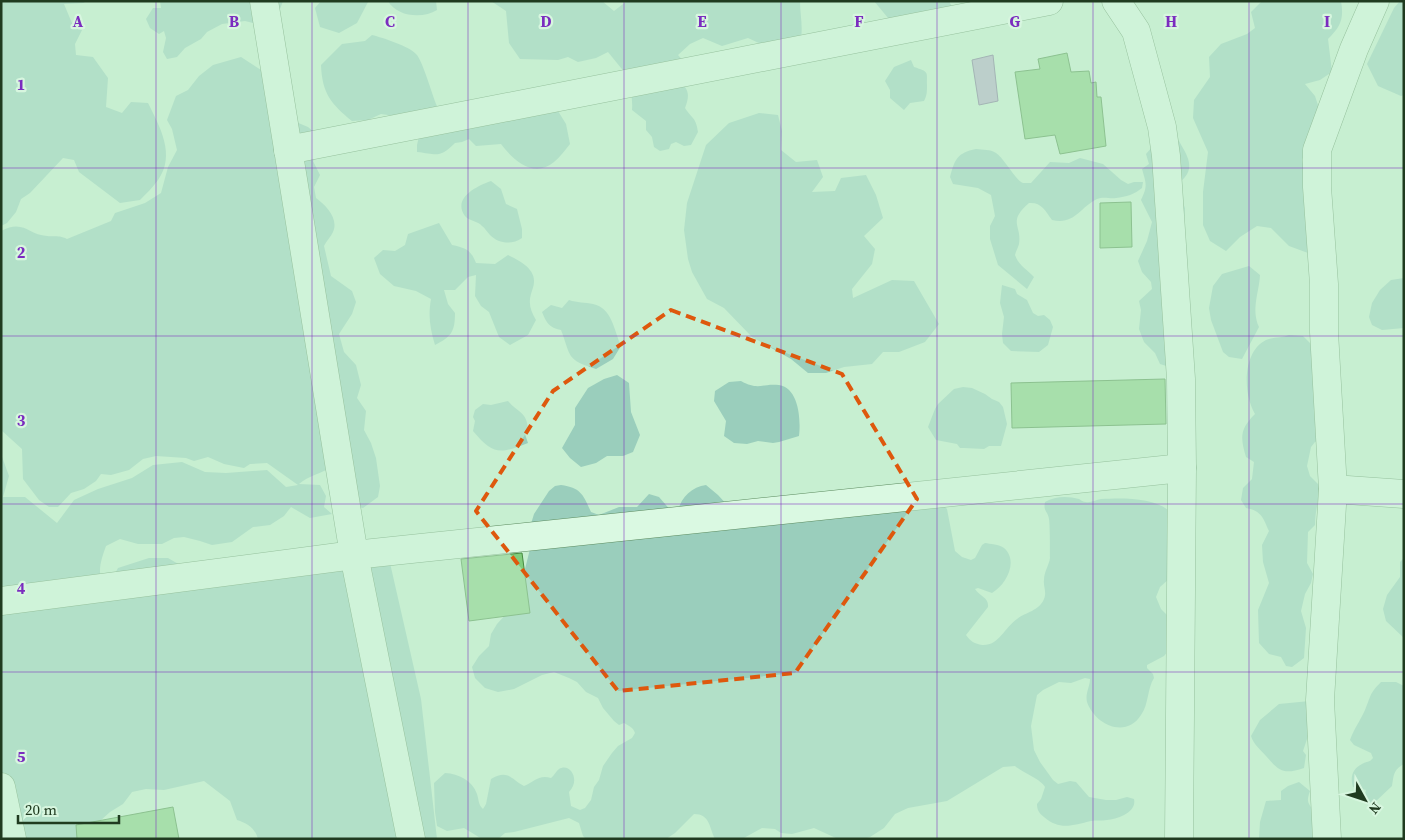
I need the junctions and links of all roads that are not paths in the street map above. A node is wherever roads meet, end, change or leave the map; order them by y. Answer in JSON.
{"nodes":[{"id":1,"x":264,"y":1,"type":"edge"},
{"id":2,"x":1048,"y":1,"type":"edge"},
{"id":3,"x":1116,"y":1,"type":"edge"},
{"id":4,"x":1136,"y":1,"type":"edge"},
{"id":5,"x":1375,"y":1,"type":"edge"},
{"id":6,"x":1136,"y":31,"type":"junction"},
{"id":7,"x":288,"y":150,"type":"junction"},
{"id":8,"x":1182,"y":468,"type":"junction"},
{"id":9,"x":1333,"y":489,"type":"junction"},
{"id":10,"x":1404,"y":494,"type":"edge"},
{"id":11,"x":354,"y":555,"type":"junction"},
{"id":12,"x":1,"y":600,"type":"edge"},
{"id":13,"x":1,"y":787,"type":"edge"},
{"id":14,"x":12,"y":839,"type":"edge"},
{"id":15,"x":411,"y":839,"type":"edge"},
{"id":16,"x":1179,"y":839,"type":"edge"},
{"id":17,"x":1326,"y":839,"type":"edge"}],
"edges":[{"from":1,"to":7,"type":"street"},
{"from":2,"to":7,"type":"street"},
{"from":3,"to":6,"type":"street"},
{"from":4,"to":6,"type":"street"},
{"from":5,"to":9,"type":"street"},
{"from":6,"to":8,"type":"street"},
{"from":7,"to":11,"type":"street"},
{"from":8,"to":11,"type":"street"},
{"from":8,"to":16,"type":"street"},
{"from":9,"to":10,"type":"street"},
{"from":9,"to":17,"type":"street"},
{"from":11,"to":12,"type":"street"},
{"from":11,"to":15,"type":"street"},
{"from":13,"to":14,"type":"street"}]}
